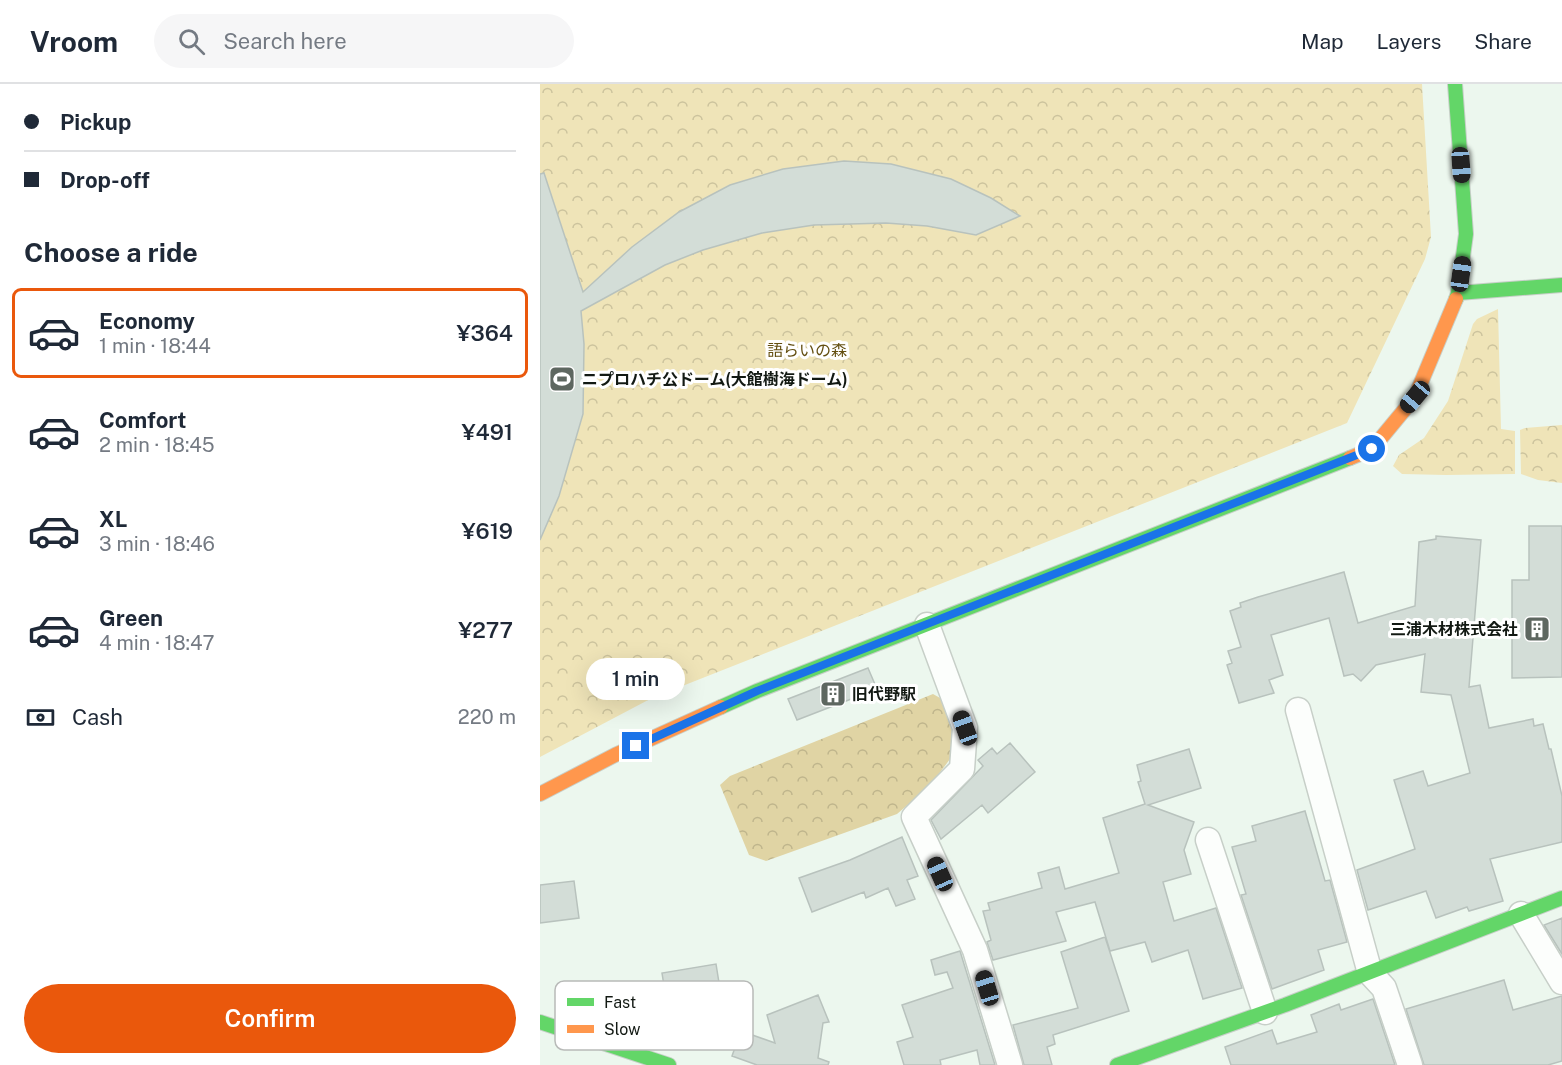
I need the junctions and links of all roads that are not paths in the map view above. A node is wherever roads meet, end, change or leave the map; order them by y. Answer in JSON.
{"nodes":[{"id":1,"x":1455,"y":84,"type":"edge"},
{"id":2,"x":1562,"y":285,"type":"edge"},
{"id":3,"x":1458,"y":293,"type":"junction"},
{"id":4,"x":927,"y":625,"type":"junction"},
{"id":5,"x":1298,"y":710,"type":"dead end"},
{"id":6,"x":540,"y":794,"type":"edge"},
{"id":7,"x":1208,"y":840,"type":"dead end"},
{"id":8,"x":1562,"y":898,"type":"edge"},
{"id":9,"x":1521,"y":914,"type":"junction"},
{"id":10,"x":1370,"y":973,"type":"junction"},
{"id":11,"x":1562,"y":982,"type":"edge"},
{"id":12,"x":1265,"y":1012,"type":"junction"},
{"id":13,"x":540,"y":1022,"type":"edge"},
{"id":14,"x":555,"y":1027,"type":"edge"},
{"id":15,"x":624,"y":1050,"type":"edge"},
{"id":16,"x":669,"y":1065,"type":"edge"},
{"id":17,"x":1010,"y":1065,"type":"edge"},
{"id":18,"x":1117,"y":1065,"type":"edge"},
{"id":19,"x":1410,"y":1065,"type":"edge"}],
"edges":[{"from":1,"to":3,"type":"street"},
{"from":2,"to":3,"type":"street"},
{"from":3,"to":4,"type":"street"},
{"from":4,"to":6,"type":"street"},
{"from":4,"to":17,"type":"street"},
{"from":5,"to":10,"type":"street"},
{"from":7,"to":12,"type":"street"},
{"from":8,"to":9,"type":"street"},
{"from":9,"to":10,"type":"street"},
{"from":9,"to":11,"type":"street"},
{"from":10,"to":12,"type":"street"},
{"from":10,"to":19,"type":"street"},
{"from":12,"to":18,"type":"street"},
{"from":13,"to":14,"type":"street"},
{"from":15,"to":16,"type":"street"}]}
